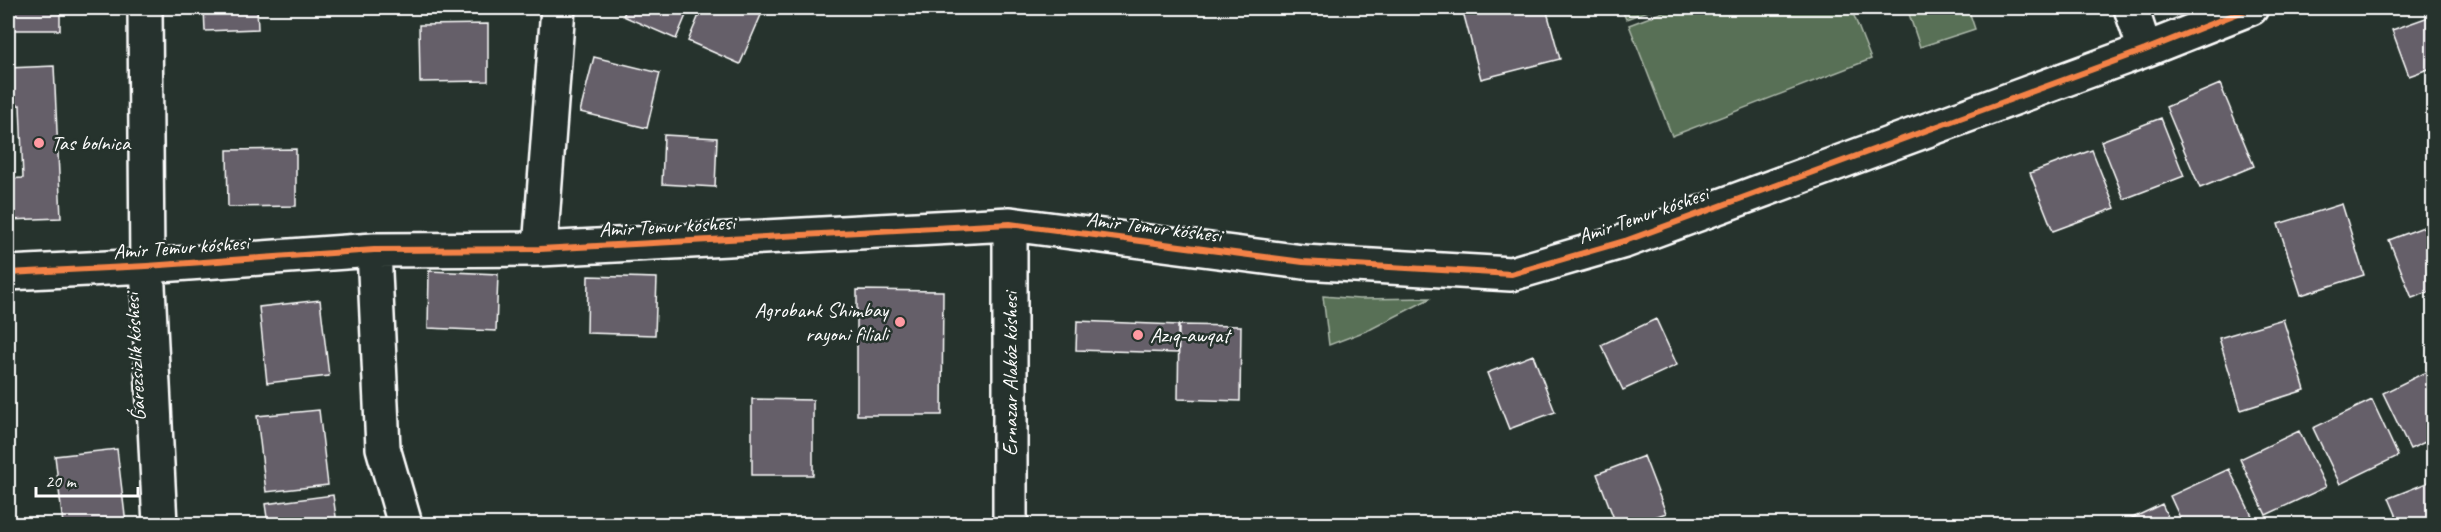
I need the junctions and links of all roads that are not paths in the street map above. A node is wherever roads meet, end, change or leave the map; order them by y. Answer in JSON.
{"nodes":[{"id":1,"x":145,"y":8,"type":"edge"},
{"id":2,"x":558,"y":8,"type":"edge"},
{"id":3,"x":2131,"y":8,"type":"edge"},
{"id":4,"x":2251,"y":8,"type":"edge"},
{"id":5,"x":2145,"y":50,"type":"junction"},
{"id":6,"x":1010,"y":224,"type":"junction"},
{"id":7,"x":540,"y":249,"type":"junction"},
{"id":8,"x":374,"y":250,"type":"junction"},
{"id":9,"x":147,"y":266,"type":"junction"},
{"id":10,"x":8,"y":273,"type":"edge"},
{"id":11,"x":160,"y":525,"type":"edge"},
{"id":12,"x":405,"y":525,"type":"edge"},
{"id":13,"x":1010,"y":525,"type":"edge"}],
"edges":[{"from":1,"to":9,"type":"street","name":"Ǵarezsizlik kóshesi"},
{"from":2,"to":7,"type":"street"},
{"from":3,"to":5,"type":"street"},
{"from":4,"to":5,"type":"street","name":"Amir Temur kóshesi"},
{"from":5,"to":6,"type":"street","name":"Amir Temur kóshesi"},
{"from":6,"to":7,"type":"street","name":"Amir Temur kóshesi"},
{"from":6,"to":13,"type":"street","name":"Ernazar Alakóz kóshesi"},
{"from":7,"to":8,"type":"street","name":"Amir Temur kóshesi"},
{"from":8,"to":9,"type":"street","name":"Amir Temur kóshesi"},
{"from":8,"to":12,"type":"street"},
{"from":9,"to":10,"type":"street","name":"Amir Temur kóshesi"},
{"from":9,"to":11,"type":"street","name":"Ǵarezsizlik kóshesi"}]}
